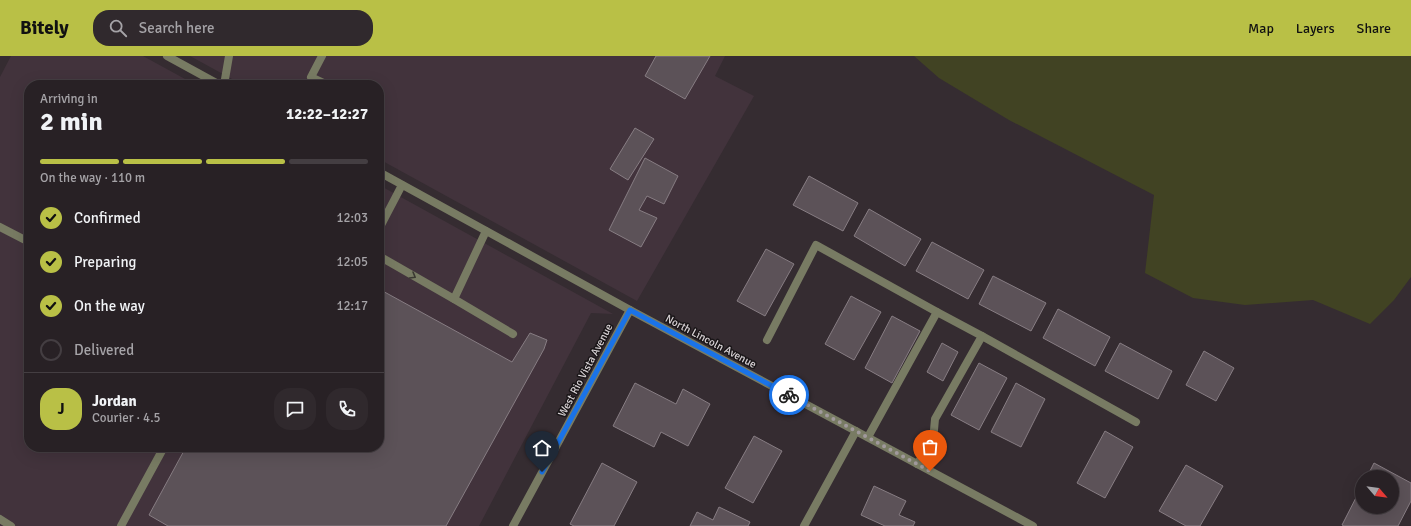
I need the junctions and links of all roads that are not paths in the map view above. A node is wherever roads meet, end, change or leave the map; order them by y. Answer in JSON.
{"nodes":[{"id":1,"x":167,"y":56,"type":"edge"},
{"id":2,"x":229,"y":56,"type":"edge"},
{"id":3,"x":322,"y":56,"type":"edge"},
{"id":4,"x":211,"y":80,"type":"edge"},
{"id":5,"x":225,"y":80,"type":"edge"},
{"id":6,"x":317,"y":80,"type":"edge"},
{"id":7,"x":384,"y":175,"type":"edge"},
{"id":8,"x":402,"y":185,"type":"junction"},
{"id":9,"x":384,"y":219,"type":"edge"},
{"id":10,"x":0,"y":227,"type":"edge"},
{"id":11,"x":486,"y":231,"type":"junction"},
{"id":12,"x":24,"y":239,"type":"edge"},
{"id":13,"x":384,"y":259,"type":"edge"},
{"id":14,"x":454,"y":299,"type":"junction"},
{"id":15,"x":630,"y":310,"type":"junction"},
{"id":16,"x":937,"y":312,"type":"junction"},
{"id":17,"x":512,"y":334,"type":"dead end"},
{"id":18,"x":982,"y":336,"type":"junction"},
{"id":19,"x":767,"y":340,"type":"dead end"},
{"id":20,"x":1136,"y":422,"type":"dead end"},
{"id":21,"x":856,"y":431,"type":"junction"},
{"id":22,"x":868,"y":437,"type":"junction"},
{"id":23,"x":161,"y":452,"type":"edge"},
{"id":24,"x":918,"y":464,"type":"junction"},
{"id":25,"x":121,"y":526,"type":"edge"},
{"id":26,"x":513,"y":526,"type":"edge"},
{"id":27,"x":804,"y":526,"type":"edge"},
{"id":28,"x":1033,"y":526,"type":"edge"}],
"edges":[{"from":1,"to":4,"type":"street"},
{"from":2,"to":5,"type":"street"},
{"from":3,"to":6,"type":"street"},
{"from":7,"to":8,"type":"street","name":"North Lincoln Avenue"},
{"from":8,"to":9,"type":"street"},
{"from":8,"to":11,"type":"street","name":"North Lincoln Avenue"},
{"from":10,"to":12,"type":"street"},
{"from":11,"to":14,"type":"street"},
{"from":11,"to":15,"type":"street","name":"North Lincoln Avenue"},
{"from":13,"to":14,"type":"street","one_way":true},
{"from":14,"to":17,"type":"street"},
{"from":15,"to":21,"type":"street","name":"North Lincoln Avenue"},
{"from":15,"to":26,"type":"street","name":"West Rio Vista Avenue"},
{"from":16,"to":18,"type":"street"},
{"from":16,"to":19,"type":"street"},
{"from":16,"to":22,"type":"street"},
{"from":18,"to":20,"type":"street"},
{"from":18,"to":24,"type":"street"},
{"from":21,"to":22,"type":"street","name":"North Lincoln Avenue"},
{"from":21,"to":27,"type":"street"},
{"from":22,"to":24,"type":"street","name":"North Lincoln Avenue"},
{"from":23,"to":25,"type":"street"},
{"from":24,"to":28,"type":"street","name":"North Lincoln Avenue"}]}
